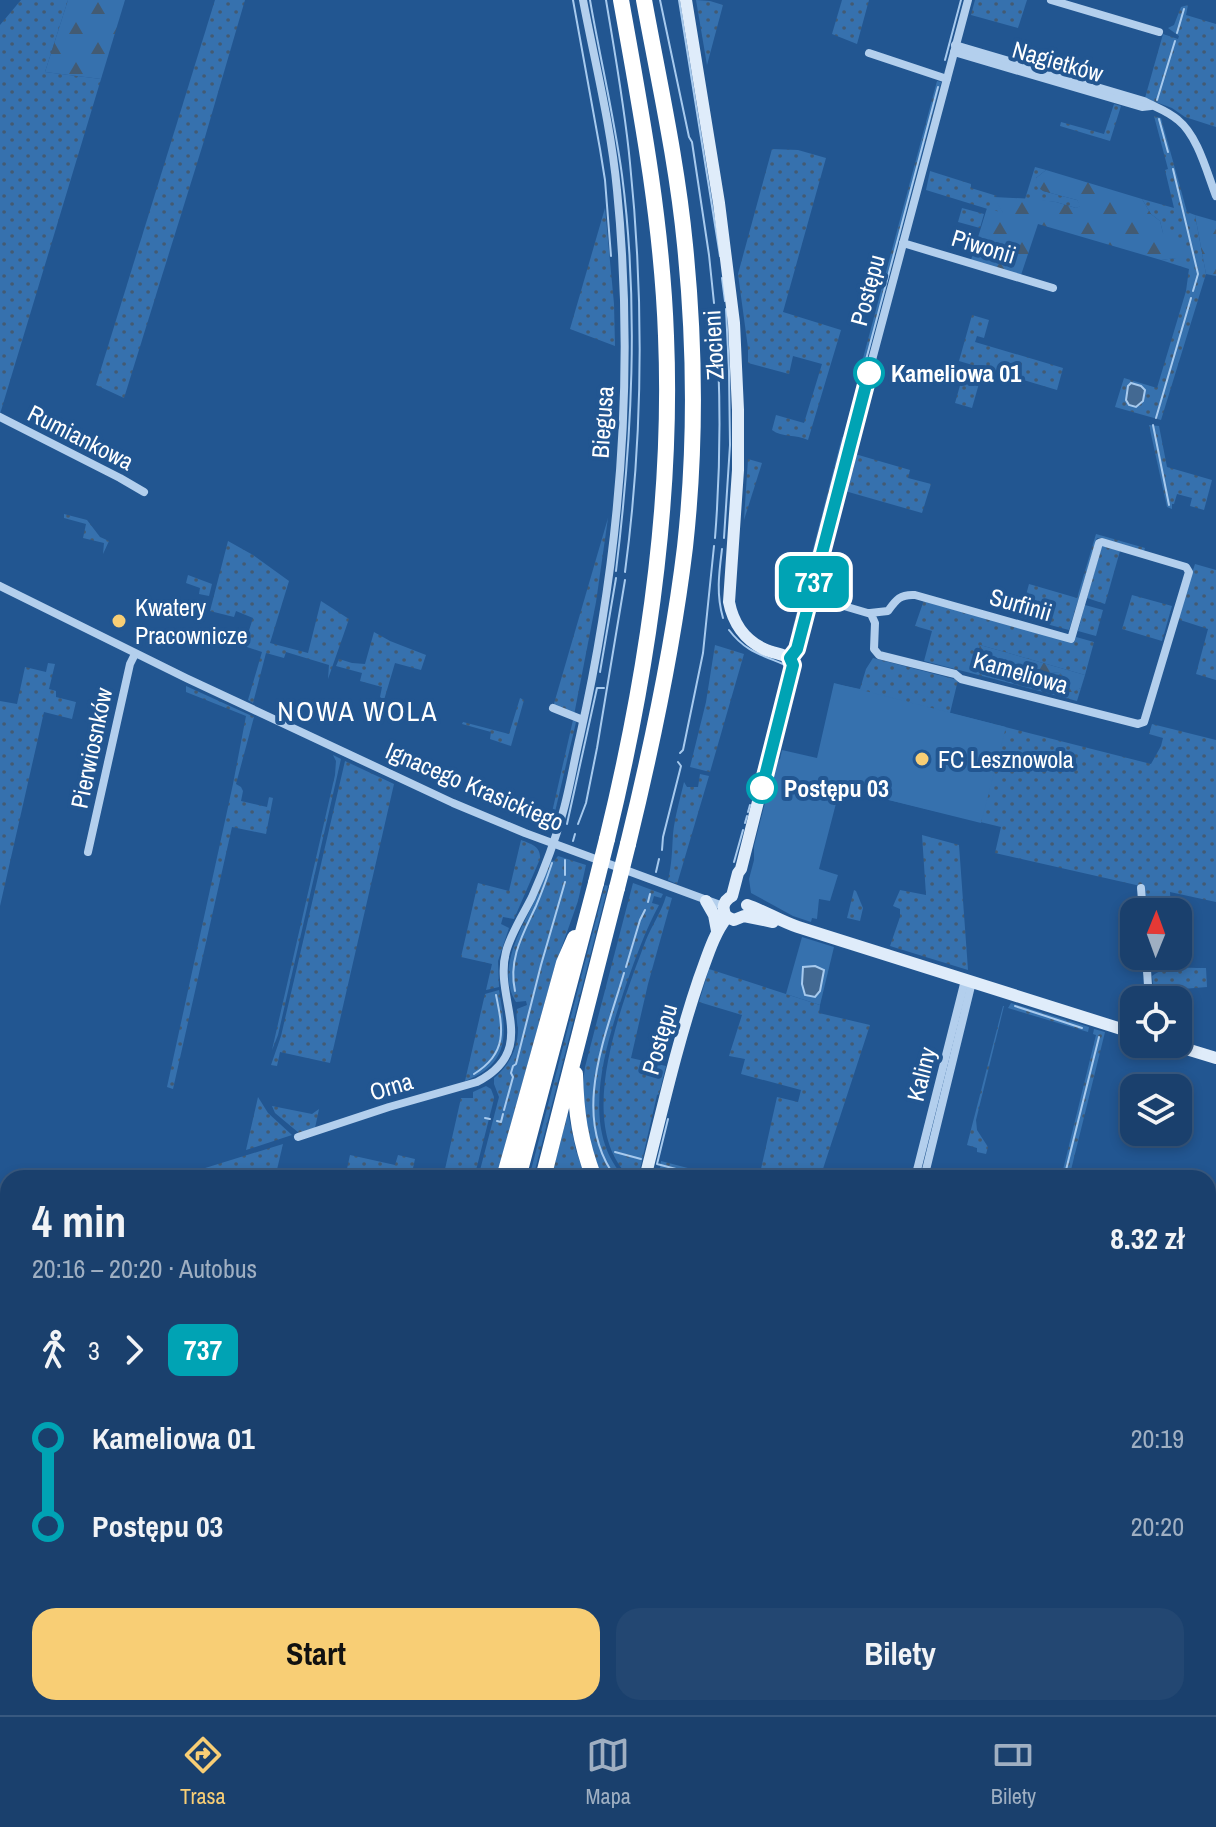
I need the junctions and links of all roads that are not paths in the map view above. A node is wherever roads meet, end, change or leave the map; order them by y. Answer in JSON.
{"nodes":[{"id":1,"x":583,"y":0,"type":"edge"},
{"id":2,"x":621,"y":0,"type":"edge"},
{"id":3,"x":644,"y":0,"type":"edge"},
{"id":4,"x":686,"y":0,"type":"edge"},
{"id":5,"x":968,"y":0,"type":"edge"},
{"id":6,"x":1051,"y":0,"type":"edge"},
{"id":7,"x":1159,"y":32,"type":"dead end"},
{"id":8,"x":954,"y":48,"type":"junction"},
{"id":9,"x":869,"y":53,"type":"dead end"},
{"id":10,"x":947,"y":79,"type":"junction"},
{"id":11,"x":1216,"y":196,"type":"edge"},
{"id":12,"x":903,"y":243,"type":"junction"},
{"id":13,"x":1053,"y":288,"type":"dead end"},
{"id":14,"x":0,"y":417,"type":"edge"},
{"id":15,"x":144,"y":492,"type":"dead end"},
{"id":16,"x":1143,"y":554,"type":"joint"},
{"id":17,"x":0,"y":586,"type":"edge"},
{"id":18,"x":810,"y":596,"type":"junction"},
{"id":19,"x":870,"y":613,"type":"junction"},
{"id":20,"x":135,"y":654,"type":"junction"},
{"id":21,"x":790,"y":658,"type":"junction"},
{"id":22,"x":553,"y":708,"type":"dead end"},
{"id":23,"x":583,"y":720,"type":"junction"},
{"id":24,"x":553,"y":843,"type":"junction"},
{"id":25,"x":88,"y":852,"type":"dead end"},
{"id":26,"x":1141,"y":888,"type":"dead end"},
{"id":27,"x":1142,"y":898,"type":"edge"},
{"id":28,"x":706,"y":901,"type":"junction"},
{"id":29,"x":736,"y":906,"type":"junction"},
{"id":30,"x":590,"y":907,"type":"junction"},
{"id":31,"x":717,"y":931,"type":"junction"},
{"id":32,"x":969,"y":981,"type":"junction"},
{"id":33,"x":1120,"y":1029,"type":"edge"},
{"id":34,"x":1192,"y":1051,"type":"edge"},
{"id":35,"x":575,"y":1052,"type":"junction"},
{"id":36,"x":1216,"y":1058,"type":"edge"},
{"id":37,"x":493,"y":1071,"type":"joint"},
{"id":38,"x":298,"y":1137,"type":"dead end"},
{"id":39,"x":506,"y":1170,"type":"edge"},
{"id":40,"x":520,"y":1170,"type":"edge"},
{"id":41,"x":545,"y":1170,"type":"edge"},
{"id":42,"x":591,"y":1170,"type":"edge"},
{"id":43,"x":647,"y":1170,"type":"edge"},
{"id":44,"x":917,"y":1170,"type":"edge"},
{"id":45,"x":926,"y":1170,"type":"edge"}],
"edges":[{"from":1,"to":23,"type":"street","name":"Biegusa"},
{"from":2,"to":30,"type":"highway","bridge":true},
{"from":3,"to":35,"type":"highway","bridge":true},
{"from":4,"to":21,"type":"street","name":"Złocieni"},
{"from":5,"to":8,"type":"street","name":"Postępu"},
{"from":6,"to":7,"type":"street"},
{"from":8,"to":10,"type":"street","name":"Postępu"},
{"from":8,"to":11,"type":"street","name":"Nagietków"},
{"from":9,"to":10,"type":"street"},
{"from":10,"to":12,"type":"street","name":"Postępu"},
{"from":12,"to":13,"type":"street","name":"Piwonii"},
{"from":12,"to":18,"type":"street","name":"Postępu"},
{"from":14,"to":15,"type":"street","name":"Rumiankowa"},
{"from":16,"to":19,"type":"street","name":"Surfinii"},
{"from":16,"to":19,"type":"street","name":"Kameliowa"},
{"from":17,"to":20,"type":"street","name":"Ignacego Krasickiego"},
{"from":18,"to":19,"type":"street"},
{"from":18,"to":21,"type":"street","name":"Postępu"},
{"from":20,"to":24,"type":"street","name":"Ignacego Krasickiego"},
{"from":20,"to":25,"type":"street","name":"Pierwiosnków"},
{"from":21,"to":29,"type":"street","name":"Postępu"},
{"from":22,"to":23,"type":"street"},
{"from":23,"to":24,"type":"street","name":"Biegusa"},
{"from":24,"to":28,"type":"street","name":"Ignacego Krasickiego"},
{"from":24,"to":37,"type":"street","name":"Biegusa"},
{"from":26,"to":27,"type":"street"},
{"from":28,"to":29,"type":"street","name":"Ignacego Krasickiego"},
{"from":28,"to":31,"type":"street"},
{"from":29,"to":31,"type":"street","name":"Postępu"},
{"from":29,"to":32,"type":"street","name":"Ignacego Krasickiego"},
{"from":30,"to":39,"type":"highway"},
{"from":30,"to":40,"type":"highway"},
{"from":31,"to":43,"type":"street","name":"Postępu"},
{"from":32,"to":33,"type":"street","name":"Ignacego Krasickiego"},
{"from":32,"to":44,"type":"street","name":"Kaliny"},
{"from":32,"to":45,"type":"street","name":"Kaliny"},
{"from":34,"to":36,"type":"street"},
{"from":35,"to":41,"type":"highway"},
{"from":35,"to":42,"type":"highway"},
{"from":37,"to":38,"type":"street","name":"Orna"}]}
